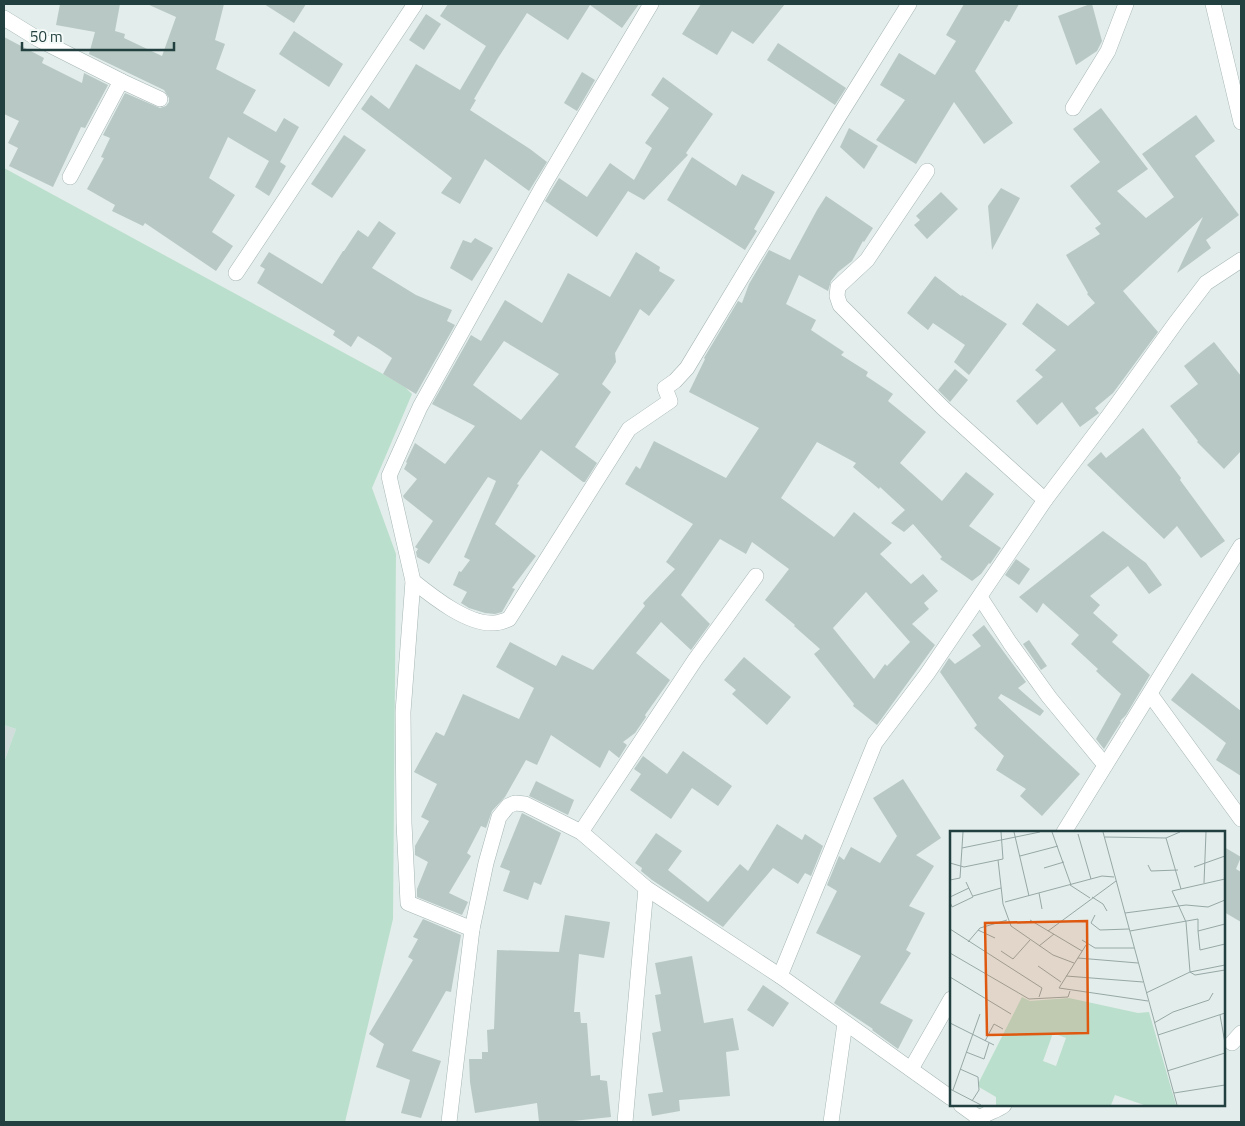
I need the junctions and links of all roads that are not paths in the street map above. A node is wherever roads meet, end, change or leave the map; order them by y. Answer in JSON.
{"nodes":[{"id":1,"x":416,"y":4,"type":"edge"},
{"id":2,"x":651,"y":4,"type":"edge"},
{"id":3,"x":909,"y":4,"type":"edge"},
{"id":4,"x":1126,"y":4,"type":"edge"},
{"id":5,"x":1213,"y":4,"type":"edge"},
{"id":6,"x":4,"y":18,"type":"edge"},
{"id":7,"x":121,"y":81,"type":"junction"},
{"id":8,"x":160,"y":99,"type":"dead end"},
{"id":9,"x":1073,"y":108,"type":"dead end"},
{"id":10,"x":1241,"y":122,"type":"edge"},
{"id":11,"x":927,"y":171,"type":"dead end"},
{"id":12,"x":70,"y":177,"type":"dead end"},
{"id":13,"x":1241,"y":260,"type":"edge"},
{"id":14,"x":236,"y":273,"type":"dead end"},
{"id":15,"x":1045,"y":500,"type":"junction"},
{"id":16,"x":1241,"y":546,"type":"edge"},
{"id":17,"x":756,"y":576,"type":"dead end"},
{"id":18,"x":413,"y":581,"type":"junction"},
{"id":19,"x":980,"y":597,"type":"junction"},
{"id":20,"x":1150,"y":694,"type":"junction"},
{"id":21,"x":1106,"y":765,"type":"junction"},
{"id":22,"x":1241,"y":819,"type":"edge"},
{"id":23,"x":1065,"y":831,"type":"edge"},
{"id":24,"x":581,"y":832,"type":"junction"},
{"id":25,"x":646,"y":888,"type":"junction"},
{"id":26,"x":472,"y":929,"type":"junction"},
{"id":27,"x":780,"y":976,"type":"junction"},
{"id":28,"x":950,"y":1001,"type":"edge"},
{"id":29,"x":845,"y":1023,"type":"junction"},
{"id":30,"x":911,"y":1069,"type":"junction"},
{"id":31,"x":950,"y":1097,"type":"edge"},
{"id":32,"x":962,"y":1106,"type":"edge"},
{"id":33,"x":1003,"y":1106,"type":"edge"},
{"id":34,"x":978,"y":1120,"type":"edge"},
{"id":35,"x":449,"y":1122,"type":"edge"},
{"id":36,"x":625,"y":1122,"type":"edge"},
{"id":37,"x":831,"y":1122,"type":"edge"}],
"edges":[{"from":1,"to":14,"type":"street"},
{"from":2,"to":18,"type":"street"},
{"from":3,"to":18,"type":"street"},
{"from":4,"to":9,"type":"street"},
{"from":5,"to":10,"type":"street"},
{"from":6,"to":7,"type":"street"},
{"from":7,"to":8,"type":"street"},
{"from":7,"to":12,"type":"street"},
{"from":11,"to":15,"type":"street"},
{"from":13,"to":15,"type":"street"},
{"from":15,"to":19,"type":"street"},
{"from":16,"to":20,"type":"street"},
{"from":17,"to":24,"type":"street"},
{"from":18,"to":26,"type":"street"},
{"from":19,"to":21,"type":"street"},
{"from":19,"to":27,"type":"street"},
{"from":20,"to":21,"type":"street"},
{"from":20,"to":22,"type":"street"},
{"from":21,"to":23,"type":"street"},
{"from":24,"to":25,"type":"street"},
{"from":24,"to":26,"type":"street"},
{"from":25,"to":27,"type":"street"},
{"from":25,"to":36,"type":"street"},
{"from":26,"to":35,"type":"street"},
{"from":27,"to":29,"type":"street"},
{"from":28,"to":30,"type":"street"},
{"from":29,"to":30,"type":"street"},
{"from":29,"to":37,"type":"street"},
{"from":30,"to":31,"type":"street"},
{"from":32,"to":34,"type":"street"},
{"from":33,"to":34,"type":"street"}]}
